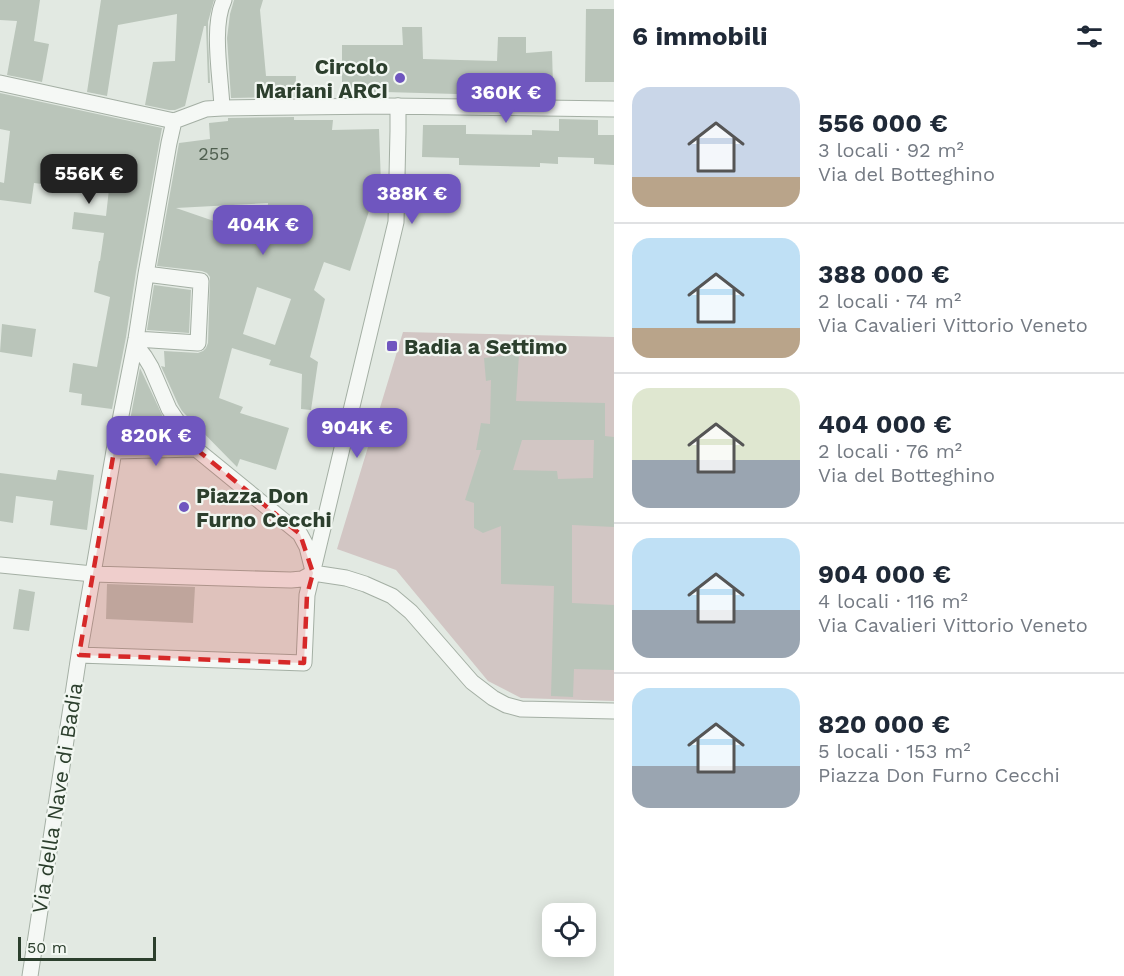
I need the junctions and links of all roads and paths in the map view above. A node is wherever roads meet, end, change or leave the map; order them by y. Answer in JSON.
{"nodes":[{"id":1,"x":224,"y":0,"type":"edge"},
{"id":2,"x":0,"y":83,"type":"edge"},
{"id":3,"x":398,"y":106,"type":"junction"},
{"id":4,"x":222,"y":108,"type":"junction"},
{"id":5,"x":614,"y":109,"type":"edge"},
{"id":6,"x":174,"y":122,"type":"junction"},
{"id":7,"x":146,"y":274,"type":"junction"},
{"id":8,"x":136,"y":341,"type":"junction"},
{"id":9,"x":196,"y":449,"type":"junction"},
{"id":10,"x":114,"y":452,"type":"junction"},
{"id":11,"x":0,"y":565,"type":"edge"},
{"id":12,"x":313,"y":573,"type":"junction"},
{"id":13,"x":93,"y":574,"type":"junction"},
{"id":14,"x":79,"y":655,"type":"junction"},
{"id":15,"x":614,"y":711,"type":"edge"},
{"id":16,"x":30,"y":976,"type":"edge"}],
"edges":[{"from":1,"to":4,"type":"street"},
{"from":2,"to":6,"type":"street"},
{"from":3,"to":4,"type":"street"},
{"from":3,"to":5,"type":"street"},
{"from":3,"to":12,"type":"street"},
{"from":4,"to":6,"type":"street"},
{"from":6,"to":7,"type":"street","name":"Via della Nave di Badia"},
{"from":7,"to":8,"type":"street","name":"Via della Nave di Badia"},
{"from":7,"to":8,"type":"street"},
{"from":8,"to":9,"type":"street"},
{"from":8,"to":10,"type":"street","name":"Via della Nave di Badia"},
{"from":9,"to":10,"type":"street"},
{"from":9,"to":12,"type":"street"},
{"from":10,"to":13,"type":"street","name":"Via della Nave di Badia"},
{"from":11,"to":13,"type":"street"},
{"from":12,"to":13,"type":"street"},
{"from":12,"to":14,"type":"street"},
{"from":12,"to":15,"type":"street"},
{"from":13,"to":14,"type":"street","name":"Via della Nave di Badia"},
{"from":14,"to":16,"type":"street","name":"Via della Nave di Badia"}]}
